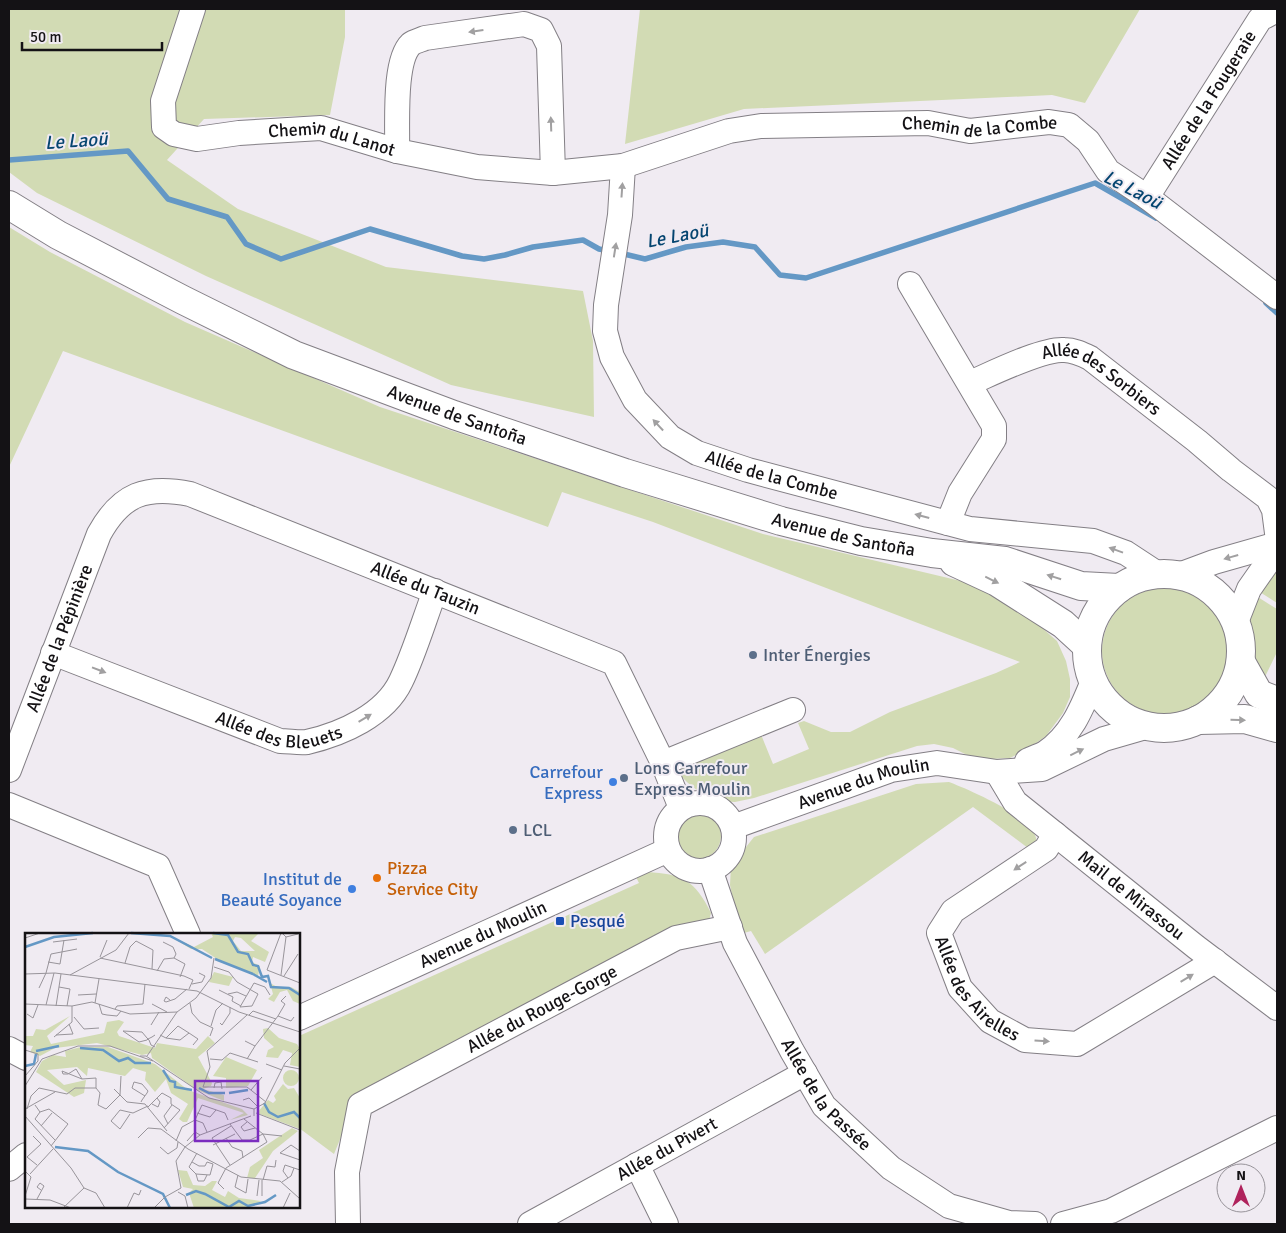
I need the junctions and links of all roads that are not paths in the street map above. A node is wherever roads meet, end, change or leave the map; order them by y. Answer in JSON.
{"nodes":[{"id":1,"x":193,"y":9,"type":"edge"},
{"id":2,"x":1277,"y":10,"type":"edge"},
{"id":3,"x":397,"y":151,"type":"junction"},
{"id":4,"x":623,"y":166,"type":"junction"},
{"id":5,"x":553,"y":173,"type":"junction"},
{"id":6,"x":1147,"y":197,"type":"junction"},
{"id":7,"x":9,"y":205,"type":"edge"},
{"id":8,"x":910,"y":284,"type":"dead end"},
{"id":9,"x":1277,"y":297,"type":"edge"},
{"id":10,"x":970,"y":383,"type":"junction"},
{"id":11,"x":948,"y":523,"type":"junction"},
{"id":12,"x":1277,"y":533,"type":"edge"},
{"id":13,"x":99,"y":534,"type":"joint"},
{"id":14,"x":1277,"y":544,"type":"edge"},
{"id":15,"x":1277,"y":549,"type":"edge"},
{"id":16,"x":932,"y":552,"type":"junction"},
{"id":17,"x":1169,"y":574,"type":"junction"},
{"id":18,"x":1119,"y":588,"type":"junction"},
{"id":19,"x":435,"y":591,"type":"junction"},
{"id":20,"x":1236,"y":622,"type":"junction"},
{"id":21,"x":1087,"y":646,"type":"junction"},
{"id":22,"x":53,"y":653,"type":"junction"},
{"id":23,"x":1240,"y":662,"type":"junction"},
{"id":24,"x":1093,"y":681,"type":"junction"},
{"id":25,"x":1277,"y":701,"type":"edge"},
{"id":26,"x":793,"y":710,"type":"dead end"},
{"id":27,"x":1198,"y":720,"type":"junction"},
{"id":28,"x":1150,"y":726,"type":"junction"},
{"id":29,"x":1277,"y":728,"type":"edge"},
{"id":30,"x":663,"y":763,"type":"junction"},
{"id":31,"x":9,"y":770,"type":"edge"},
{"id":32,"x":998,"y":772,"type":"junction"},
{"id":33,"x":9,"y":805,"type":"edge"},
{"id":34,"x":681,"y":808,"type":"junction"},
{"id":35,"x":733,"y":827,"type":"junction"},
{"id":36,"x":1055,"y":834,"type":"junction"},
{"id":37,"x":668,"y":850,"type":"junction"},
{"id":38,"x":710,"y":869,"type":"junction"},
{"id":39,"x":730,"y":927,"type":"junction"},
{"id":40,"x":188,"y":933,"type":"edge"},
{"id":41,"x":1215,"y":962,"type":"junction"},
{"id":42,"x":1277,"y":1008,"type":"edge"},
{"id":43,"x":300,"y":1018,"type":"edge"},
{"id":44,"x":9,"y":1049,"type":"edge"},
{"id":45,"x":25,"y":1057,"type":"edge"},
{"id":46,"x":805,"y":1074,"type":"junction"},
{"id":47,"x":1277,"y":1128,"type":"edge"},
{"id":48,"x":25,"y":1155,"type":"edge"},
{"id":49,"x":638,"y":1165,"type":"junction"},
{"id":50,"x":9,"y":1169,"type":"edge"},
{"id":51,"x":348,"y":1224,"type":"edge"},
{"id":52,"x":530,"y":1224,"type":"edge"},
{"id":53,"x":666,"y":1224,"type":"edge"},
{"id":54,"x":1036,"y":1224,"type":"edge"},
{"id":55,"x":1063,"y":1224,"type":"edge"}],
"edges":[{"from":1,"to":3,"type":"street","name":"Chemin du Lanot"},
{"from":2,"to":6,"type":"street","name":"Allée de la Fougeraie"},
{"from":3,"to":5,"type":"street","name":"Chemin du Lanot"},
{"from":5,"to":3,"type":"street","one_way":true},
{"from":4,"to":5,"type":"street","name":"Chemin du Lanot"},
{"from":4,"to":6,"type":"street","name":"Chemin de la Combe"},
{"from":11,"to":4,"type":"street","name":"Allée de la Combe","one_way":true},
{"from":6,"to":9,"type":"street","name":"Chemin de la Combe"},
{"from":7,"to":16,"type":"main road","name":"Avenue de Santoña"},
{"from":8,"to":10,"type":"street"},
{"from":10,"to":11,"type":"street"},
{"from":10,"to":12,"type":"street","name":"Allée des Sorbiers"},
{"from":17,"to":11,"type":"street","name":"Allée de la Combe","one_way":true},
{"from":13,"to":19,"type":"street","name":"Allée du Tauzin"},
{"from":13,"to":22,"type":"street","name":"Allée de la Pépinière"},
{"from":14,"to":17,"type":"street","one_way":true},
{"from":15,"to":20,"type":"street"},
{"from":18,"to":16,"type":"main road","name":"Avenue de Santoña","one_way":true},
{"from":16,"to":21,"type":"main road","name":"Avenue de Santoña","one_way":true},
{"from":17,"to":18,"type":"main road"},
{"from":17,"to":20,"type":"main road"},
{"from":18,"to":21,"type":"main road"},
{"from":22,"to":19,"type":"street","name":"Allée des Bleuets","one_way":true},
{"from":19,"to":30,"type":"street","name":"Allée du Tauzin"},
{"from":20,"to":23,"type":"main road"},
{"from":21,"to":24,"type":"main road"},
{"from":22,"to":31,"type":"street","name":"Allée de la Pépinière"},
{"from":23,"to":25,"type":"main road"},
{"from":23,"to":27,"type":"main road"},
{"from":24,"to":28,"type":"main road"},
{"from":24,"to":32,"type":"street"},
{"from":26,"to":30,"type":"street"},
{"from":27,"to":28,"type":"main road"},
{"from":27,"to":29,"type":"main road","one_way":true},
{"from":32,"to":28,"type":"street","name":"Avenue du Moulin","one_way":true},
{"from":30,"to":34,"type":"street","name":"Allée du Tauzin"},
{"from":32,"to":35,"type":"street","name":"Avenue du Moulin"},
{"from":32,"to":36,"type":"street","name":"Mail de Mirassou"},
{"from":33,"to":40,"type":"street"},
{"from":34,"to":35,"type":"street"},
{"from":34,"to":37,"type":"street"},
{"from":35,"to":38,"type":"street"},
{"from":36,"to":41,"type":"street","name":"Mail de Mirassou"},
{"from":36,"to":41,"type":"street","name":"Allée des Airelles","one_way":true},
{"from":37,"to":38,"type":"street"},
{"from":37,"to":43,"type":"street","name":"Avenue du Moulin"},
{"from":38,"to":39,"type":"street","name":"Allée de la Passée"},
{"from":39,"to":46,"type":"street","name":"Allée de la Passée"},
{"from":39,"to":51,"type":"street","name":"Allée du Rouge-Gorge"},
{"from":41,"to":42,"type":"street","name":"Mail de Mirassou"},
{"from":44,"to":45,"type":"street"},
{"from":46,"to":49,"type":"street","name":"Allée du Pivert"},
{"from":46,"to":54,"type":"street","name":"Allée de la Passée"},
{"from":47,"to":55,"type":"street"},
{"from":48,"to":50,"type":"street"},
{"from":49,"to":52,"type":"street","name":"Allée du Pivert"},
{"from":49,"to":53,"type":"street"}]}
